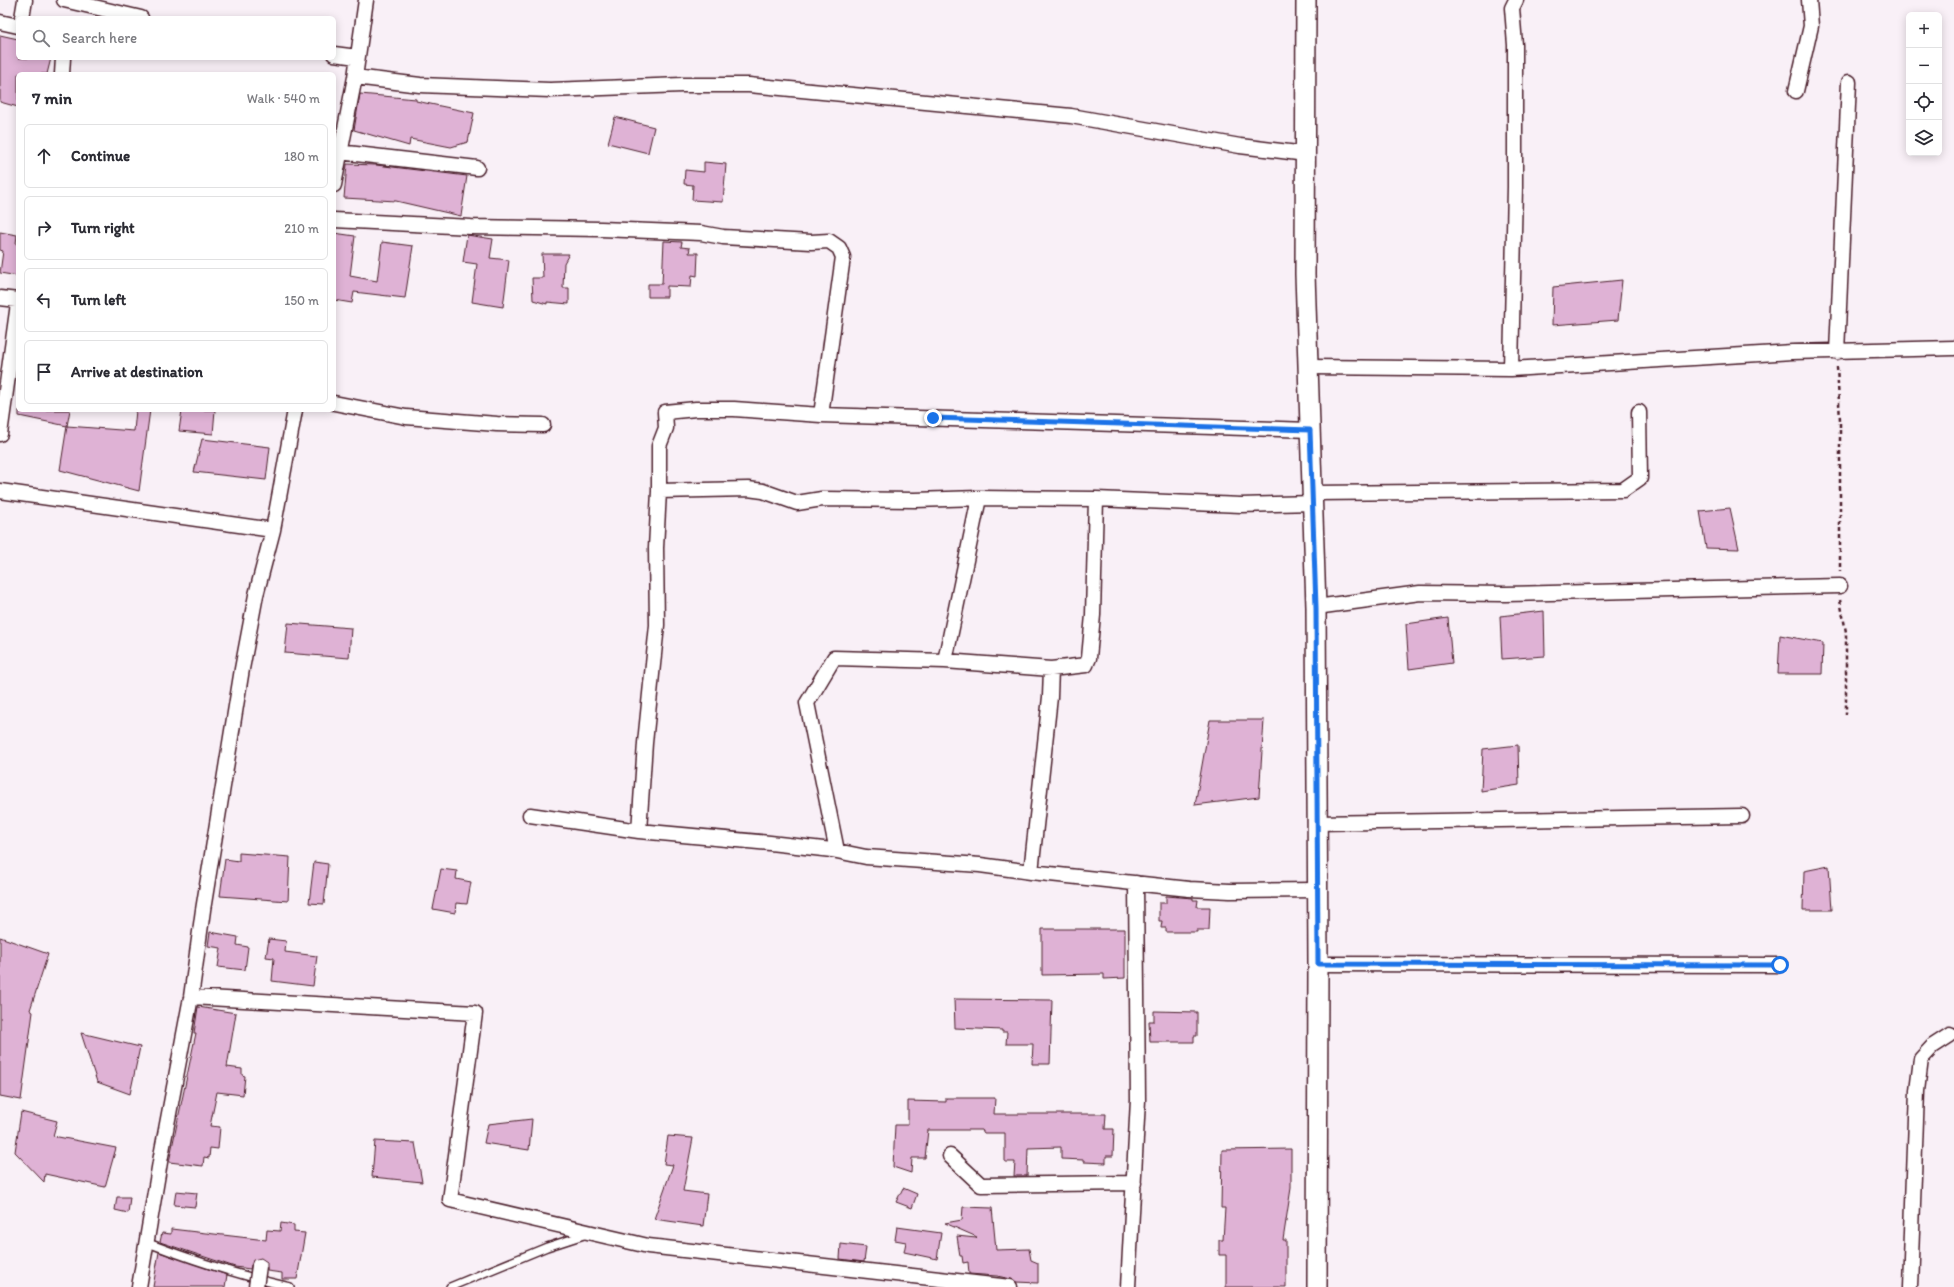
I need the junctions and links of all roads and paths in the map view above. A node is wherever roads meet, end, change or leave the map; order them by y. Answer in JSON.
{"nodes":[{"id":1,"x":25,"y":0,"type":"edge"},
{"id":2,"x":64,"y":0,"type":"edge"},
{"id":3,"x":366,"y":0,"type":"edge"},
{"id":4,"x":1306,"y":0,"type":"edge"},
{"id":5,"x":1516,"y":0,"type":"edge"},
{"id":6,"x":1809,"y":0,"type":"edge"},
{"id":7,"x":22,"y":16,"type":"edge"},
{"id":8,"x":132,"y":16,"type":"edge"},
{"id":9,"x":0,"y":22,"type":"edge"},
{"id":10,"x":16,"y":26,"type":"edge"},
{"id":11,"x":336,"y":54,"type":"edge"},
{"id":12,"x":358,"y":58,"type":"junction"},
{"id":13,"x":63,"y":60,"type":"edge"},
{"id":14,"x":62,"y":72,"type":"edge"},
{"id":15,"x":355,"y":77,"type":"junction"},
{"id":16,"x":1849,"y":82,"type":"dead end"},
{"id":17,"x":1796,"y":91,"type":"dead end"},
{"id":18,"x":339,"y":152,"type":"junction"},
{"id":19,"x":1306,"y":154,"type":"junction"},
{"id":20,"x":477,"y":168,"type":"dead end"},
{"id":21,"x":336,"y":172,"type":"edge"},
{"id":22,"x":336,"y":220,"type":"edge"},
{"id":23,"x":0,"y":298,"type":"edge"},
{"id":24,"x":16,"y":300,"type":"edge"},
{"id":25,"x":16,"y":318,"type":"edge"},
{"id":26,"x":1954,"y":348,"type":"edge"},
{"id":27,"x":1837,"y":352,"type":"junction"},
{"id":28,"x":1309,"y":367,"type":"junction"},
{"id":29,"x":1511,"y":369,"type":"junction"},
{"id":30,"x":336,"y":403,"type":"edge"},
{"id":31,"x":295,"y":412,"type":"edge"},
{"id":32,"x":1639,"y":412,"type":"dead end"},
{"id":33,"x":821,"y":415,"type":"junction"},
{"id":34,"x":543,"y":425,"type":"dead end"},
{"id":35,"x":1310,"y":430,"type":"junction"},
{"id":36,"x":0,"y":434,"type":"edge"},
{"id":37,"x":0,"y":491,"type":"edge"},
{"id":38,"x":659,"y":491,"type":"junction"},
{"id":39,"x":979,"y":498,"type":"junction"},
{"id":40,"x":1313,"y":498,"type":"junction"},
{"id":41,"x":1096,"y":499,"type":"junction"},
{"id":42,"x":273,"y":530,"type":"junction"},
{"id":43,"x":1840,"y":586,"type":"junction"},
{"id":44,"x":1316,"y":607,"type":"junction"},
{"id":45,"x":945,"y":661,"type":"junction"},
{"id":46,"x":1051,"y":669,"type":"junction"},
{"id":47,"x":1846,"y":714,"type":"dead end"},
{"id":48,"x":530,"y":815,"type":"dead end"},
{"id":49,"x":1742,"y":816,"type":"dead end"},
{"id":50,"x":1316,"y":823,"type":"junction"},
{"id":51,"x":639,"y":831,"type":"junction"},
{"id":52,"x":837,"y":851,"type":"junction"},
{"id":53,"x":1031,"y":872,"type":"junction"},
{"id":54,"x":1136,"y":883,"type":"junction"},
{"id":55,"x":1318,"y":890,"type":"junction"},
{"id":56,"x":1318,"y":964,"type":"junction"},
{"id":57,"x":1780,"y":965,"type":"dead end"},
{"id":58,"x":191,"y":997,"type":"junction"},
{"id":59,"x":1950,"y":1035,"type":"dead end"},
{"id":60,"x":950,"y":1156,"type":"dead end"},
{"id":61,"x":1134,"y":1183,"type":"junction"},
{"id":62,"x":591,"y":1233,"type":"junction"},
{"id":63,"x":148,"y":1243,"type":"junction"},
{"id":64,"x":259,"y":1266,"type":"dead end"},
{"id":65,"x":139,"y":1287,"type":"edge"},
{"id":66,"x":256,"y":1287,"type":"edge"},
{"id":67,"x":290,"y":1287,"type":"edge"},
{"id":68,"x":450,"y":1287,"type":"edge"},
{"id":69,"x":1010,"y":1287,"type":"edge"},
{"id":70,"x":1128,"y":1287,"type":"edge"},
{"id":71,"x":1317,"y":1287,"type":"edge"},
{"id":72,"x":1910,"y":1287,"type":"edge"}],
"edges":[{"from":1,"to":7,"type":"street"},
{"from":2,"to":8,"type":"street"},
{"from":3,"to":12,"type":"street"},
{"from":4,"to":19,"type":"main road"},
{"from":5,"to":29,"type":"street"},
{"from":6,"to":17,"type":"street"},
{"from":9,"to":10,"type":"street"},
{"from":11,"to":12,"type":"street"},
{"from":12,"to":15,"type":"street"},
{"from":13,"to":14,"type":"street"},
{"from":15,"to":18,"type":"street"},
{"from":15,"to":19,"type":"street"},
{"from":16,"to":27,"type":"street"},
{"from":18,"to":20,"type":"street"},
{"from":18,"to":21,"type":"street"},
{"from":19,"to":28,"type":"main road"},
{"from":22,"to":33,"type":"street"},
{"from":23,"to":24,"type":"street"},
{"from":25,"to":36,"type":"street"},
{"from":26,"to":27,"type":"street"},
{"from":27,"to":29,"type":"street"},
{"from":27,"to":43,"type":"path"},
{"from":28,"to":29,"type":"street"},
{"from":28,"to":35,"type":"main road"},
{"from":30,"to":34,"type":"street"},
{"from":31,"to":42,"type":"street"},
{"from":32,"to":40,"type":"street"},
{"from":33,"to":35,"type":"street"},
{"from":33,"to":38,"type":"street"},
{"from":35,"to":40,"type":"main road"},
{"from":37,"to":42,"type":"street"},
{"from":38,"to":39,"type":"street"},
{"from":38,"to":51,"type":"street"},
{"from":39,"to":41,"type":"street"},
{"from":39,"to":45,"type":"street"},
{"from":40,"to":41,"type":"street"},
{"from":40,"to":44,"type":"main road"},
{"from":41,"to":46,"type":"street"},
{"from":42,"to":58,"type":"street"},
{"from":43,"to":44,"type":"street"},
{"from":43,"to":47,"type":"path"},
{"from":44,"to":50,"type":"main road"},
{"from":45,"to":46,"type":"street"},
{"from":45,"to":52,"type":"street"},
{"from":46,"to":53,"type":"street"},
{"from":48,"to":51,"type":"street"},
{"from":49,"to":50,"type":"street"},
{"from":50,"to":55,"type":"main road"},
{"from":51,"to":52,"type":"street"},
{"from":52,"to":53,"type":"street"},
{"from":53,"to":54,"type":"street"},
{"from":54,"to":55,"type":"street"},
{"from":54,"to":61,"type":"street"},
{"from":55,"to":56,"type":"main road"},
{"from":56,"to":57,"type":"street"},
{"from":56,"to":71,"type":"main road"},
{"from":58,"to":62,"type":"street"},
{"from":58,"to":63,"type":"street"},
{"from":59,"to":72,"type":"street"},
{"from":60,"to":61,"type":"street"},
{"from":61,"to":70,"type":"street"},
{"from":62,"to":68,"type":"lane"},
{"from":62,"to":69,"type":"street"},
{"from":63,"to":65,"type":"street"},
{"from":63,"to":67,"type":"lane"},
{"from":64,"to":66,"type":"street","bridge":true}]}
